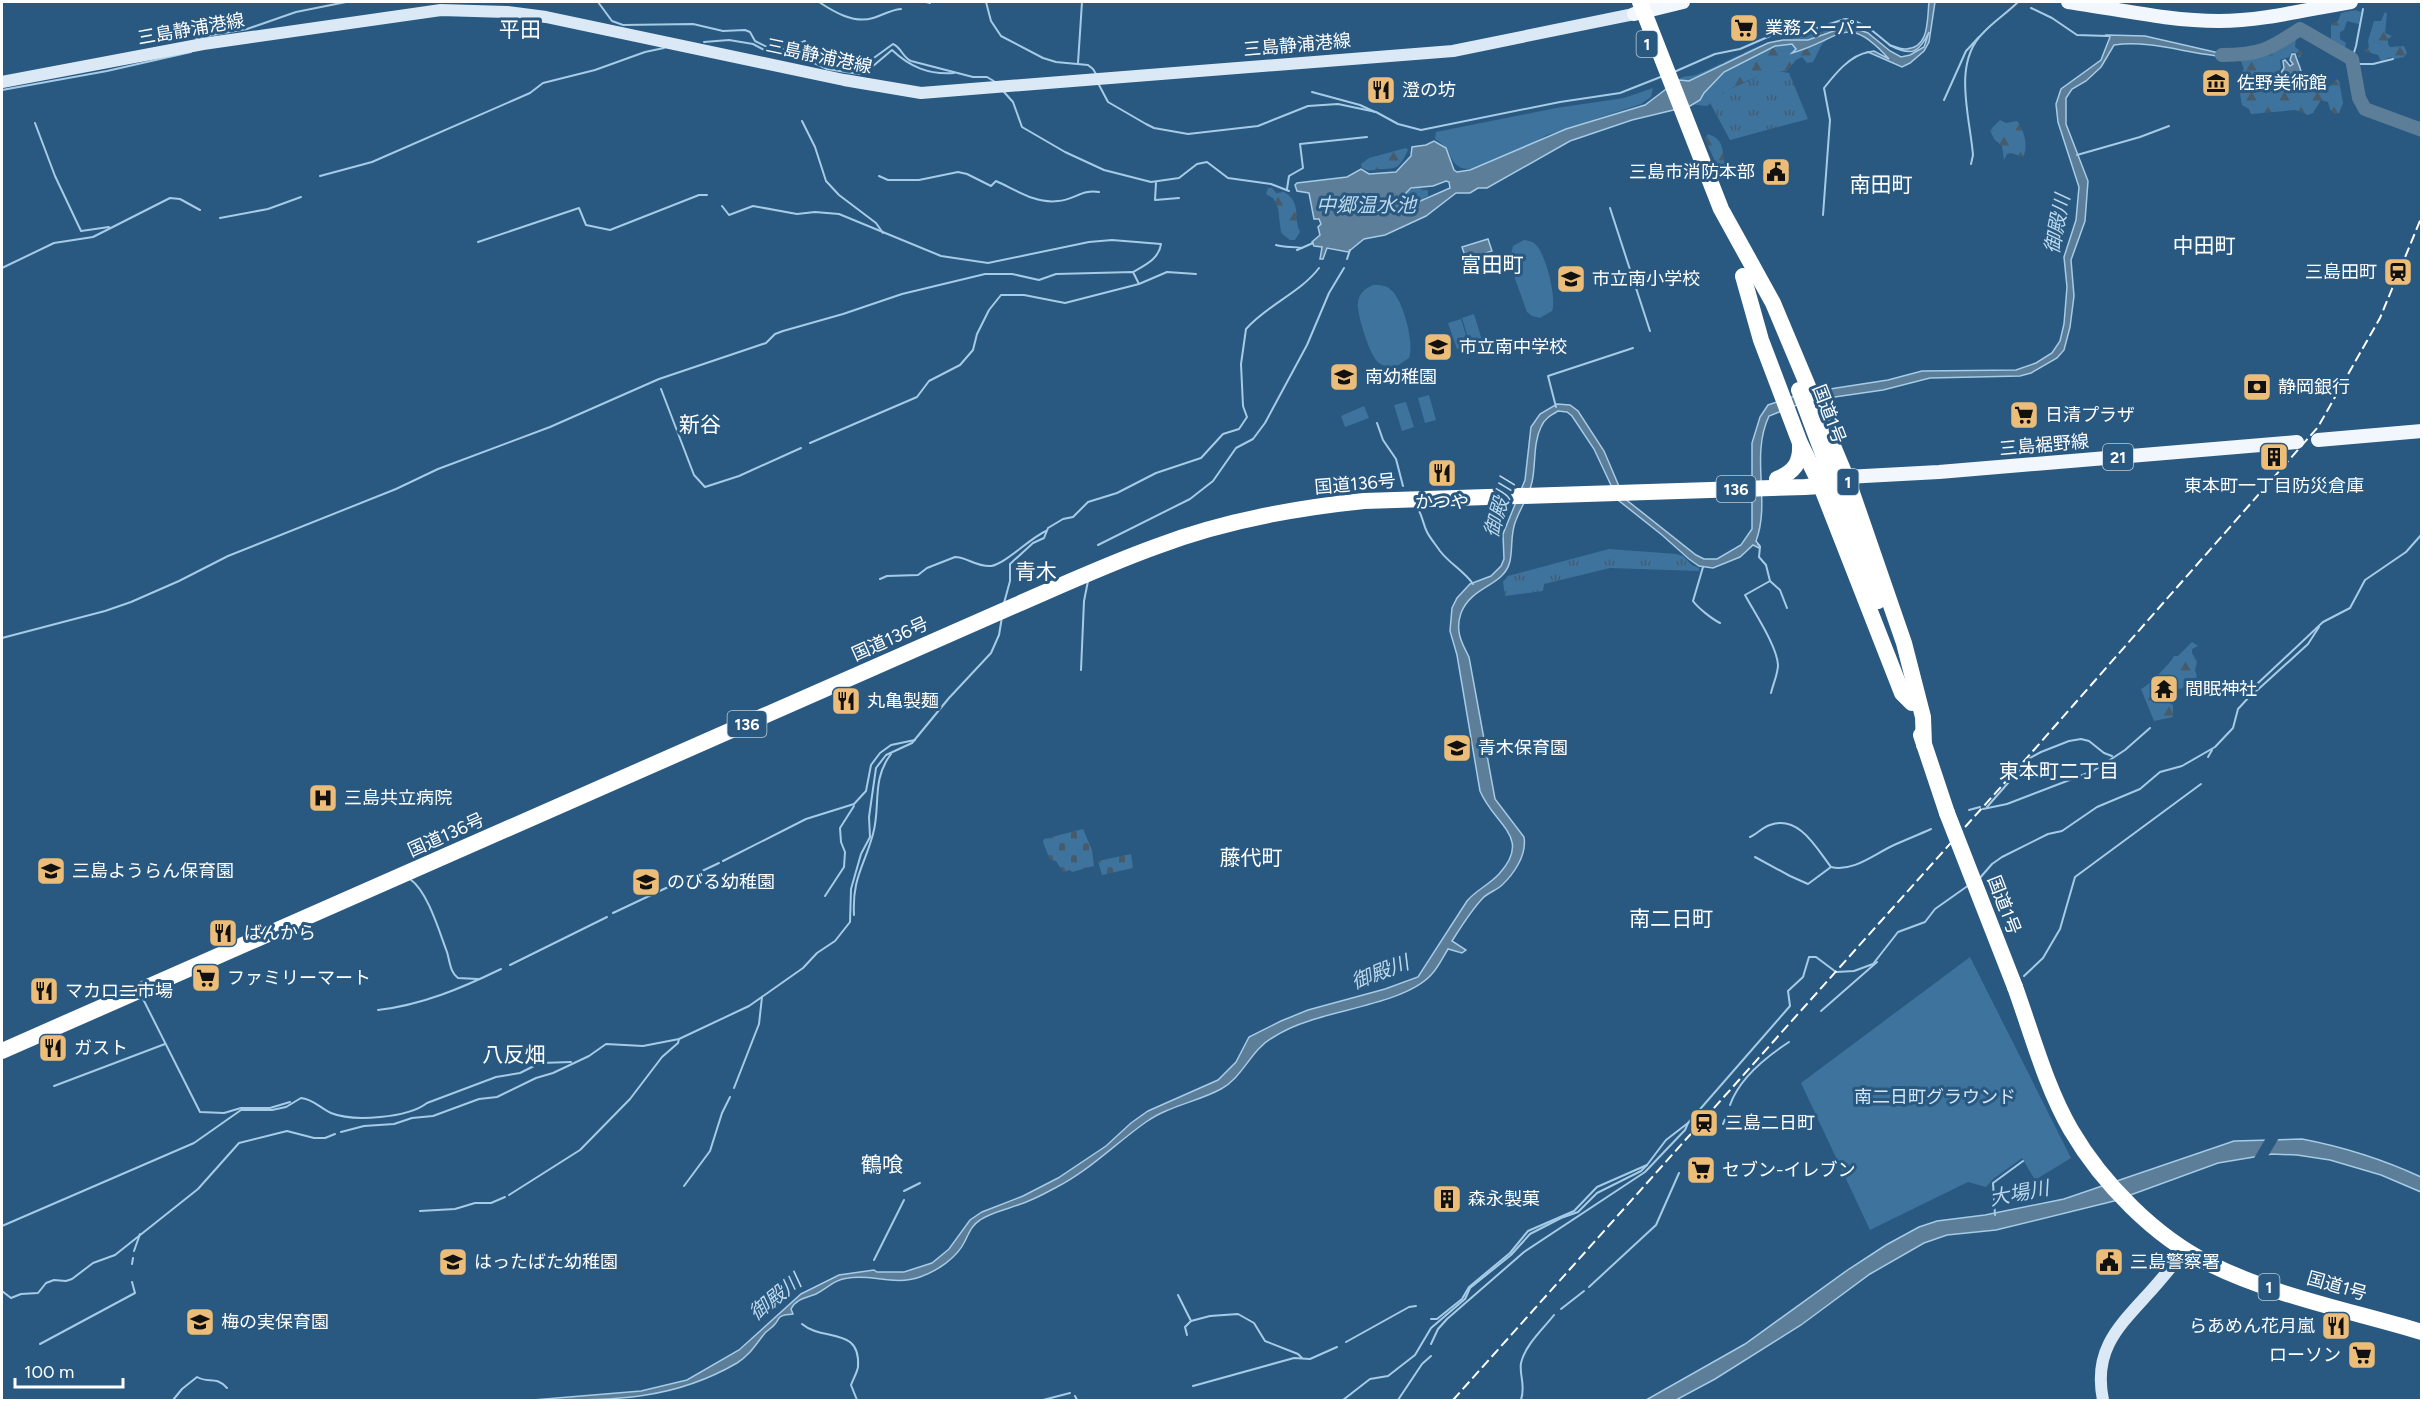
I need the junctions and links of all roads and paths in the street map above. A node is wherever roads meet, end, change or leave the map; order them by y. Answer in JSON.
{"nodes":[{"id":1,"x":1683,"y":2,"type":"edge"},
{"id":2,"x":2068,"y":2,"type":"edge"},
{"id":3,"x":2351,"y":2,"type":"edge"},
{"id":4,"x":1637,"y":7,"type":"edge"},
{"id":5,"x":2,"y":82,"type":"edge"},
{"id":6,"x":1678,"y":111,"type":"junction"},
{"id":7,"x":1732,"y":233,"type":"junction"},
{"id":8,"x":1743,"y":276,"type":"junction"},
{"id":9,"x":1760,"y":301,"type":"junction"},
{"id":10,"x":2421,"y":431,"type":"edge"},
{"id":11,"x":2318,"y":440,"type":"dead end"},
{"id":12,"x":2297,"y":442,"type":"dead end"},
{"id":13,"x":1800,"y":443,"type":"junction"},
{"id":14,"x":1777,"y":479,"type":"junction"},
{"id":15,"x":1848,"y":480,"type":"junction"},
{"id":16,"x":1820,"y":482,"type":"junction"},
{"id":17,"x":1617,"y":488,"type":"junction"},
{"id":18,"x":1525,"y":491,"type":"junction"},
{"id":19,"x":1912,"y":703,"type":"junction"},
{"id":20,"x":1924,"y":745,"type":"junction"},
{"id":21,"x":2,"y":1043,"type":"edge"},
{"id":22,"x":2,"y":1051,"type":"edge"},
{"id":23,"x":2185,"y":1250,"type":"junction"},
{"id":24,"x":2421,"y":1332,"type":"edge"},
{"id":25,"x":2103,"y":1401,"type":"edge"}],
"edges":[{"from":1,"to":4,"type":"main road"},
{"from":2,"to":3,"type":"main road"},
{"from":4,"to":5,"type":"main road","name":"三島静浦港線"},
{"from":4,"to":6,"type":"highway","name":"国道1号","number":"1"},
{"from":6,"to":7,"type":"highway","number":"1"},
{"from":6,"to":8,"type":"highway","name":"国道1号","number":"1"},
{"from":7,"to":9,"type":"highway","name":"国道1号","number":"1"},
{"from":7,"to":15,"type":"highway","number":"1"},
{"from":8,"to":9,"type":"highway","name":"国道1号","number":"1"},
{"from":8,"to":13,"type":"highway","number":"1"},
{"from":9,"to":19,"type":"highway","name":"国道1号","number":"1","bridge":true},
{"from":10,"to":11,"type":"main road"},
{"from":12,"to":15,"type":"main road","name":"三島裾野線","number":"21"},
{"from":13,"to":14,"type":"highway"},
{"from":13,"to":16,"type":"highway","number":"1"},
{"from":14,"to":16,"type":"highway","name":"国道136号","number":"136"},
{"from":14,"to":17,"type":"highway","name":"国道136号","number":"136"},
{"from":15,"to":16,"type":"highway","name":"国道136号","number":"136"},
{"from":15,"to":20,"type":"highway","number":"1"},
{"from":16,"to":17,"type":"highway","name":"国道136号","number":"136"},
{"from":16,"to":19,"type":"highway","number":"1"},
{"from":17,"to":18,"type":"highway","name":"国道136号","number":"136"},
{"from":18,"to":21,"type":"highway","name":"国道136号","number":"136"},
{"from":18,"to":22,"type":"highway","name":"国道136号","number":"136"},
{"from":19,"to":20,"type":"highway","name":"国道1号","number":"1"},
{"from":20,"to":23,"type":"highway","name":"国道1号","number":"1","bridge":true},
{"from":23,"to":24,"type":"highway","name":"国道1号","number":"1"},
{"from":23,"to":25,"type":"main road"}]}
